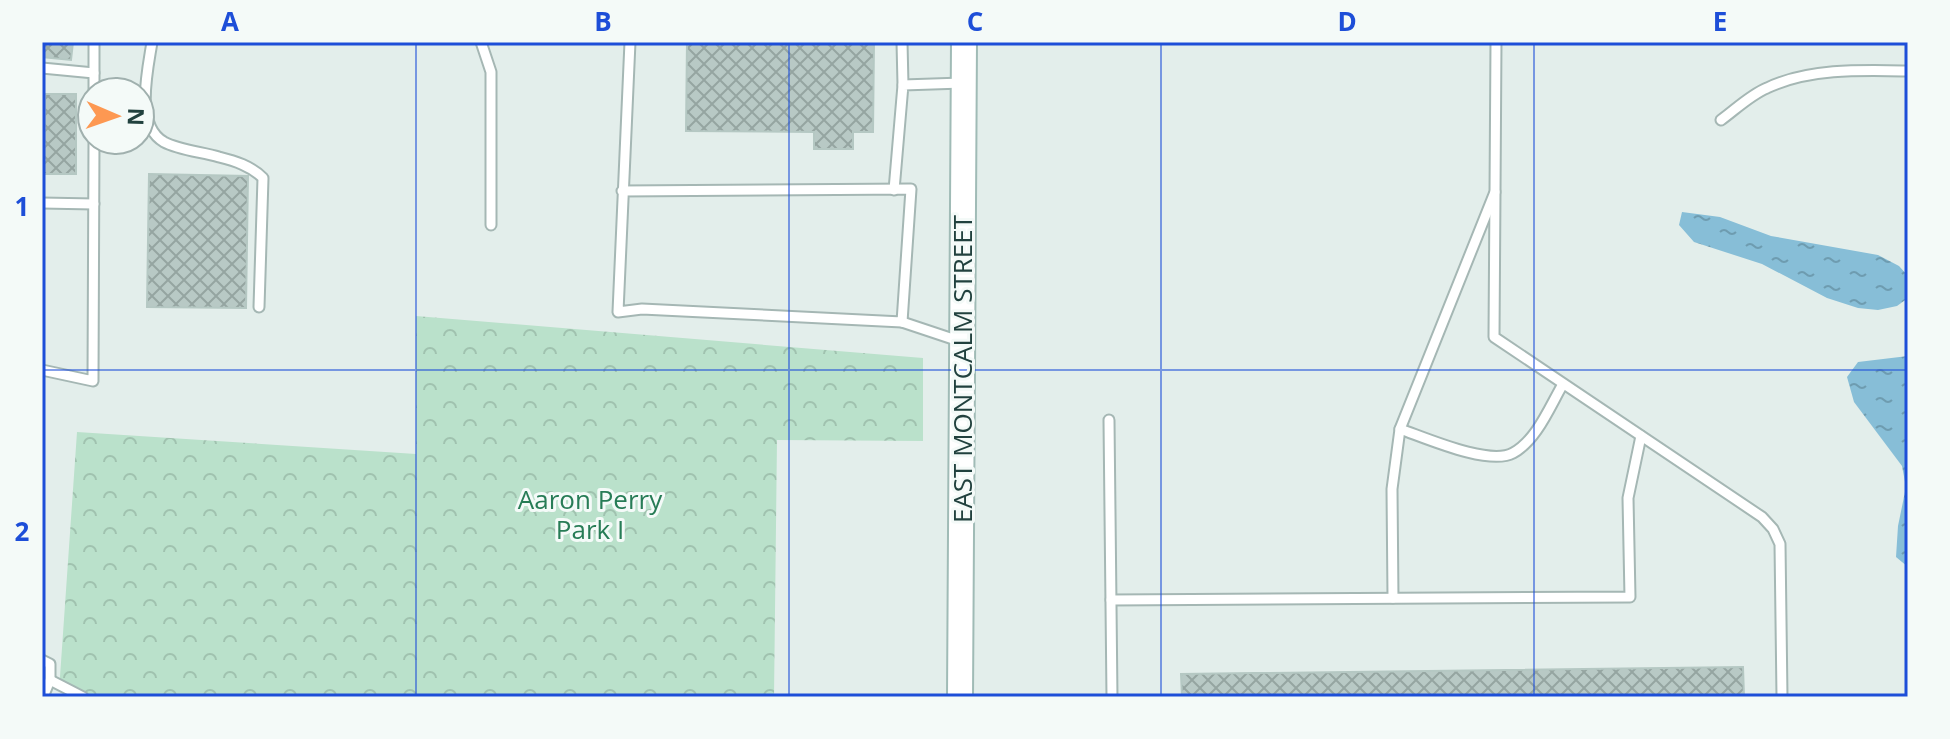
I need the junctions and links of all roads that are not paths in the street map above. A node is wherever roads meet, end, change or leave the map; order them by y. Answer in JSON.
{"nodes":[{"id":1,"x":94,"y":42,"type":"edge"},
{"id":2,"x":152,"y":42,"type":"edge"},
{"id":3,"x":481,"y":42,"type":"edge"},
{"id":4,"x":630,"y":42,"type":"edge"},
{"id":5,"x":902,"y":42,"type":"edge"},
{"id":6,"x":964,"y":42,"type":"edge"},
{"id":7,"x":1496,"y":42,"type":"edge"},
{"id":8,"x":42,"y":68,"type":"edge"},
{"id":9,"x":1908,"y":71,"type":"edge"},
{"id":10,"x":94,"y":73,"type":"joint"},
{"id":11,"x":964,"y":83,"type":"junction"},
{"id":12,"x":903,"y":85,"type":"junction"},
{"id":13,"x":1721,"y":120,"type":"dead end"},
{"id":14,"x":94,"y":156,"type":"edge"},
{"id":15,"x":894,"y":190,"type":"junction"},
{"id":16,"x":622,"y":191,"type":"junction"},
{"id":17,"x":1495,"y":192,"type":"junction"},
{"id":18,"x":42,"y":203,"type":"edge"},
{"id":19,"x":94,"y":204,"type":"junction"},
{"id":20,"x":491,"y":225,"type":"dead end"},
{"id":21,"x":259,"y":307,"type":"dead end"},
{"id":22,"x":902,"y":322,"type":"junction"},
{"id":23,"x":962,"y":342,"type":"junction"},
{"id":24,"x":42,"y":370,"type":"edge"},
{"id":25,"x":1563,"y":384,"type":"junction"},
{"id":26,"x":1109,"y":420,"type":"dead end"},
{"id":27,"x":1400,"y":429,"type":"junction"},
{"id":28,"x":1641,"y":436,"type":"junction"},
{"id":29,"x":1393,"y":598,"type":"junction"},
{"id":30,"x":1111,"y":600,"type":"junction"},
{"id":31,"x":42,"y":660,"type":"edge"},
{"id":32,"x":50,"y":680,"type":"junction"},
{"id":33,"x":43,"y":697,"type":"edge"},
{"id":34,"x":83,"y":697,"type":"edge"},
{"id":35,"x":960,"y":697,"type":"edge"},
{"id":36,"x":1112,"y":697,"type":"edge"},
{"id":37,"x":1782,"y":697,"type":"edge"}],
"edges":[{"from":1,"to":10,"type":"lane"},
{"from":2,"to":21,"type":"lane"},
{"from":3,"to":20,"type":"lane"},
{"from":4,"to":16,"type":"lane"},
{"from":5,"to":12,"type":"lane"},
{"from":6,"to":11,"type":"main road","name":"EAST MONTCALM STREET"},
{"from":7,"to":17,"type":"lane"},
{"from":8,"to":10,"type":"lane"},
{"from":9,"to":13,"type":"lane"},
{"from":11,"to":12,"type":"lane"},
{"from":11,"to":23,"type":"main road","name":"EAST MONTCALM STREET"},
{"from":12,"to":15,"type":"lane"},
{"from":14,"to":19,"type":"lane"},
{"from":15,"to":16,"type":"lane"},
{"from":15,"to":22,"type":"lane"},
{"from":16,"to":22,"type":"lane"},
{"from":17,"to":25,"type":"lane"},
{"from":17,"to":27,"type":"lane"},
{"from":18,"to":19,"type":"lane"},
{"from":19,"to":24,"type":"lane"},
{"from":22,"to":23,"type":"lane"},
{"from":23,"to":35,"type":"main road","name":"EAST MONTCALM STREET"},
{"from":25,"to":27,"type":"lane"},
{"from":25,"to":28,"type":"lane"},
{"from":26,"to":30,"type":"lane"},
{"from":27,"to":29,"type":"lane"},
{"from":28,"to":29,"type":"lane"},
{"from":28,"to":37,"type":"lane"},
{"from":29,"to":30,"type":"lane"},
{"from":30,"to":36,"type":"lane"},
{"from":31,"to":32,"type":"lane"},
{"from":32,"to":33,"type":"lane"},
{"from":32,"to":34,"type":"lane"}]}
